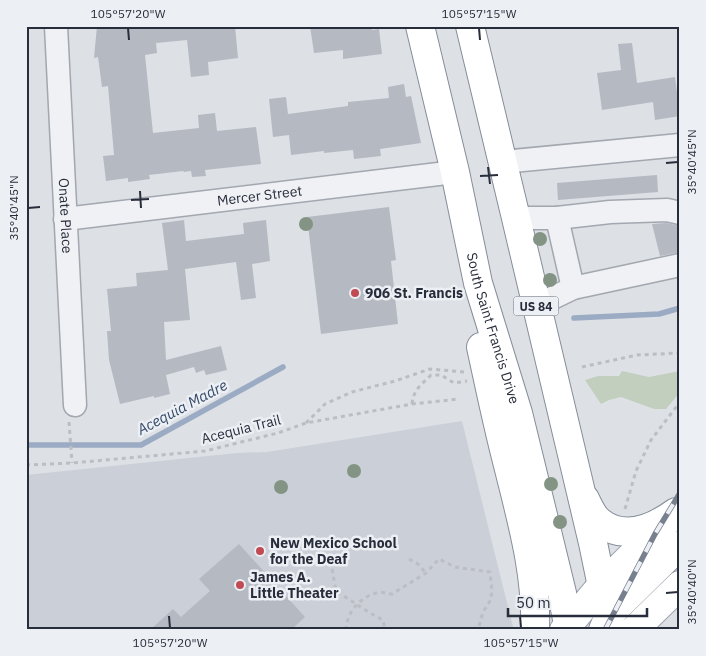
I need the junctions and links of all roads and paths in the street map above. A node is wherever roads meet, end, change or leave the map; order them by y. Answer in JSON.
{"nodes":[{"id":1,"x":56,"y":26,"type":"edge"},
{"id":2,"x":420,"y":26,"type":"edge"},
{"id":3,"x":470,"y":26,"type":"edge"},
{"id":4,"x":680,"y":145,"type":"edge"},
{"id":5,"x":502,"y":162,"type":"junction"},
{"id":6,"x":455,"y":172,"type":"junction"},
{"id":7,"x":680,"y":213,"type":"edge"},
{"id":8,"x":516,"y":218,"type":"junction"},
{"id":9,"x":557,"y":218,"type":"junction"},
{"id":10,"x":65,"y":219,"type":"junction"},
{"id":11,"x":680,"y":266,"type":"edge"},
{"id":12,"x":478,"y":283,"type":"junction"},
{"id":13,"x":573,"y":288,"type":"junction"},
{"id":14,"x":536,"y":306,"type":"junction"},
{"id":15,"x":680,"y":353,"type":"edge"},
{"id":16,"x":582,"y":367,"type":"dead end"},
{"id":17,"x":466,"y":372,"type":"dead end"},
{"id":18,"x":468,"y":381,"type":"dead end"},
{"id":19,"x":459,"y":400,"type":"dead end"},
{"id":20,"x":680,"y":402,"type":"edge"},
{"id":21,"x":412,"y":404,"type":"junction"},
{"id":22,"x":72,"y":414,"type":"joint"},
{"id":23,"x":306,"y":424,"type":"junction"},
{"id":24,"x":72,"y":463,"type":"junction"},
{"id":25,"x":26,"y":465,"type":"edge"},
{"id":26,"x":577,"y":482,"type":"junction"},
{"id":27,"x":678,"y":510,"type":"edge"},
{"id":28,"x":623,"y":518,"type":"dead end"},
{"id":29,"x":680,"y":544,"type":"edge"},
{"id":30,"x":409,"y":558,"type":"dead end"},
{"id":31,"x":332,"y":569,"type":"dead end"},
{"id":32,"x":426,"y":572,"type":"junction"},
{"id":33,"x":680,"y":585,"type":"edge"},
{"id":34,"x":357,"y":603,"type":"junction"},
{"id":35,"x":588,"y":620,"type":"edge"},
{"id":36,"x":346,"y":630,"type":"edge"},
{"id":37,"x":385,"y":630,"type":"edge"},
{"id":38,"x":478,"y":630,"type":"edge"},
{"id":39,"x":535,"y":630,"type":"edge"},
{"id":40,"x":634,"y":630,"type":"edge"}],
"edges":[{"from":1,"to":10,"type":"street","name":"Onate Place"},
{"from":2,"to":6,"type":"main road","name":"South Saint Francis Drive"},
{"from":3,"to":5,"type":"main road","number":"US 84"},
{"from":4,"to":5,"type":"street"},
{"from":5,"to":8,"type":"main road","number":"US 84"},
{"from":6,"to":10,"type":"street","name":"Mercer Street"},
{"from":6,"to":12,"type":"main road","name":"South Saint Francis Drive"},
{"from":7,"to":9,"type":"street"},
{"from":8,"to":9,"type":"street"},
{"from":8,"to":14,"type":"main road","number":"US 84"},
{"from":9,"to":13,"type":"street"},
{"from":10,"to":22,"type":"street","name":"Onate Place"},
{"from":11,"to":13,"type":"street"},
{"from":12,"to":35,"type":"main road","name":"South Saint Francis Drive"},
{"from":12,"to":39,"type":"main road"},
{"from":13,"to":14,"type":"street"},
{"from":14,"to":26,"type":"main road","number":"US 84"},
{"from":15,"to":16,"type":"path"},
{"from":17,"to":23,"type":"path"},
{"from":18,"to":21,"type":"path"},
{"from":19,"to":21,"type":"path","name":"Acequia Trail"},
{"from":20,"to":28,"type":"path"},
{"from":21,"to":23,"type":"path","name":"Acequia Trail"},
{"from":22,"to":24,"type":"path"},
{"from":23,"to":24,"type":"path","name":"Acequia Trail"},
{"from":24,"to":25,"type":"path","name":"Acequia Trail"},
{"from":26,"to":27,"type":"main road"},
{"from":26,"to":35,"type":"main road","number":"US 84"},
{"from":27,"to":35,"type":"main road"},
{"from":29,"to":35,"type":"main road"},
{"from":30,"to":32,"type":"path"},
{"from":31,"to":34,"type":"path"},
{"from":32,"to":34,"type":"path"},
{"from":32,"to":38,"type":"path"},
{"from":33,"to":40,"type":"main road"},
{"from":34,"to":36,"type":"path"},
{"from":34,"to":37,"type":"path"}]}
